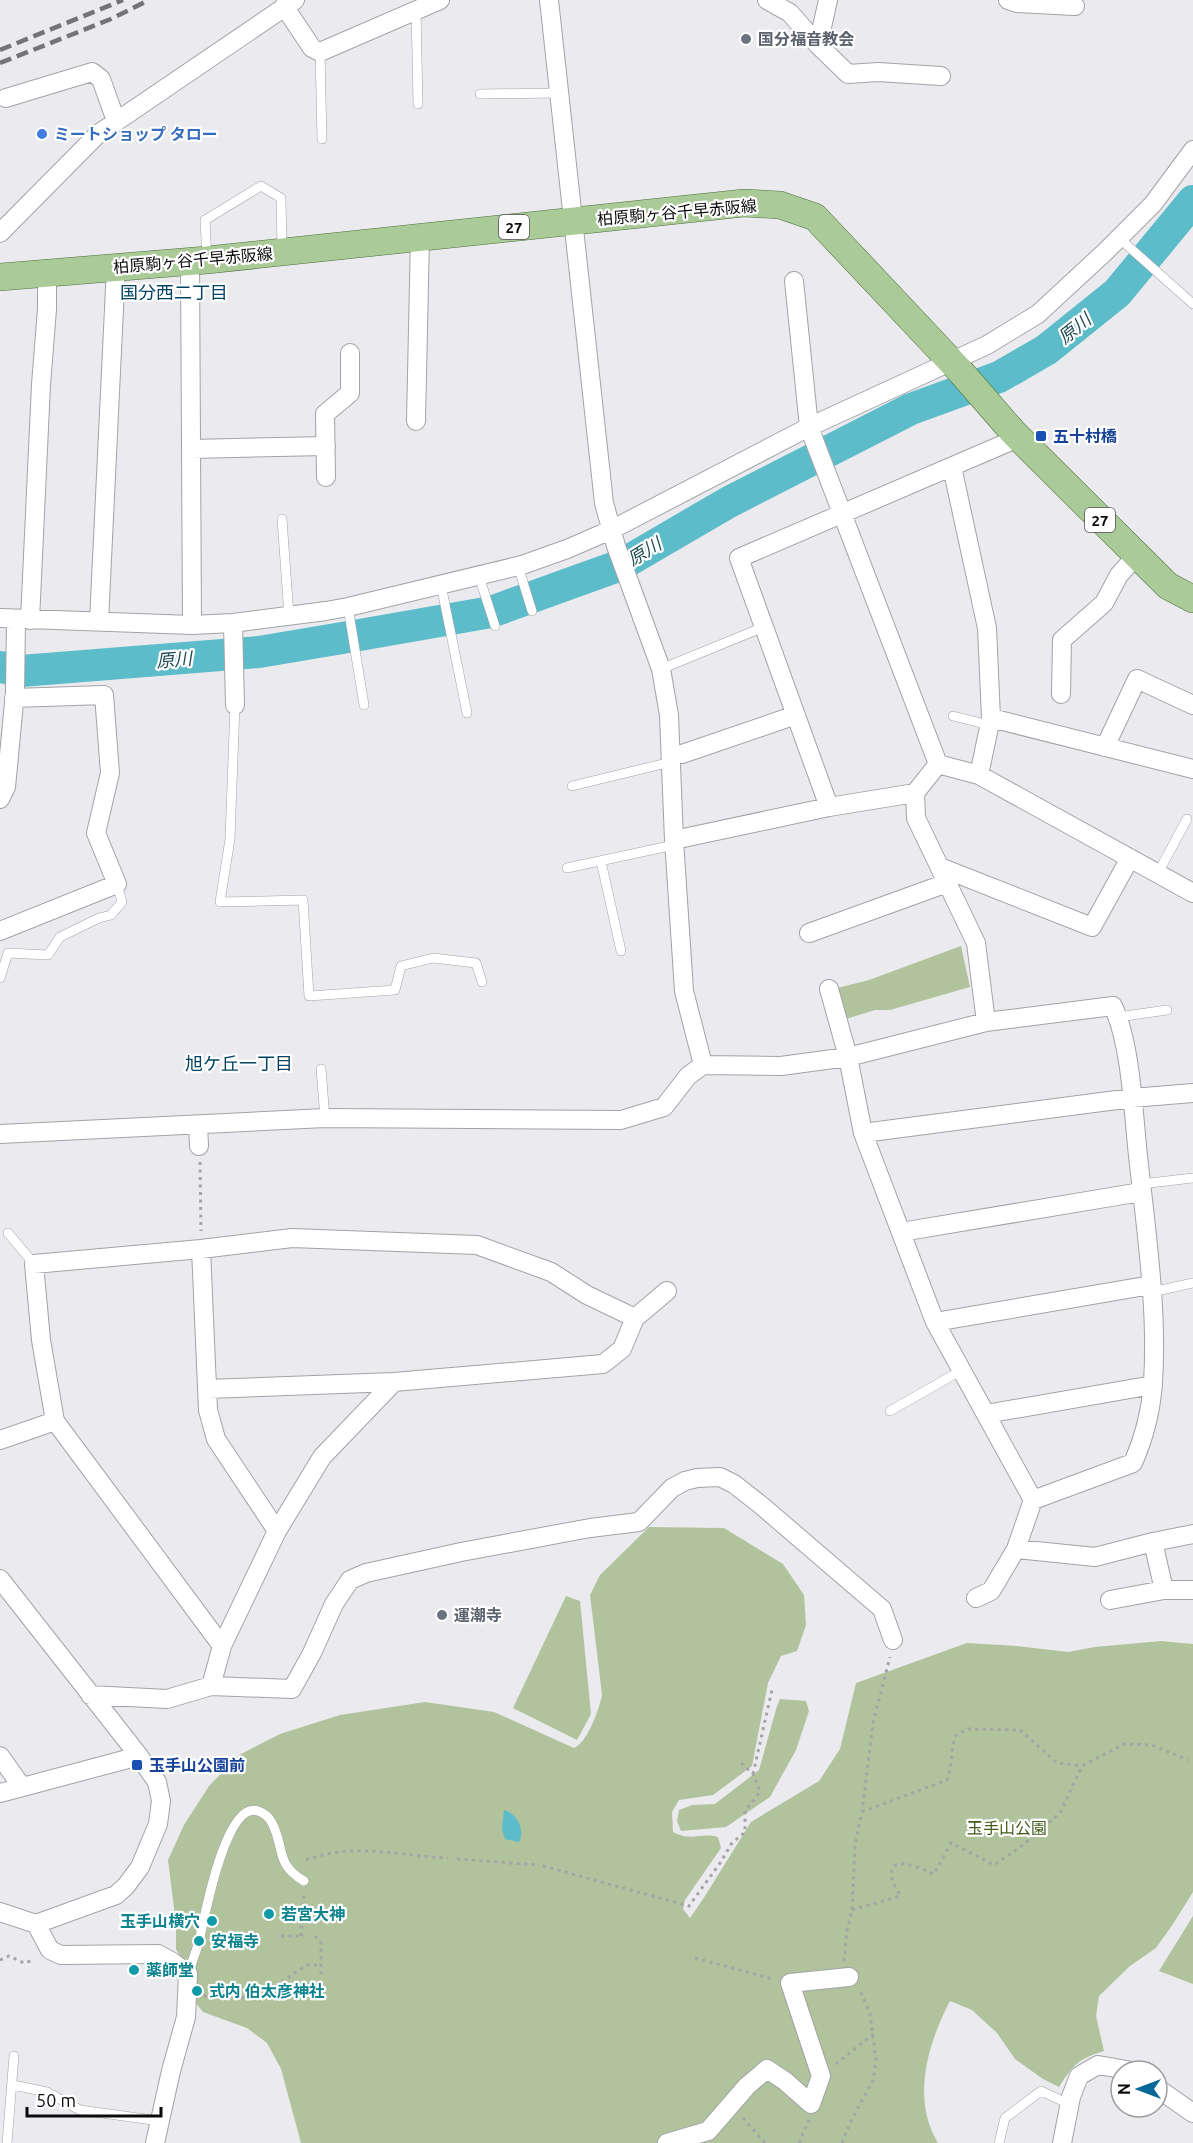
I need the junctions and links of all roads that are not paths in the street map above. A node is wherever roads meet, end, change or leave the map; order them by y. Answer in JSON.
{"nodes":[{"id":1,"x":440,"y":0,"type":"edge"},
{"id":2,"x":549,"y":0,"type":"edge"},
{"id":3,"x":767,"y":0,"type":"edge"},
{"id":4,"x":828,"y":0,"type":"edge"},
{"id":5,"x":1008,"y":0,"type":"edge"},
{"id":6,"x":289,"y":3,"type":"edge"},
{"id":7,"x":1075,"y":6,"type":"dead end"},
{"id":8,"x":416,"y":10,"type":"junction"},
{"id":9,"x":818,"y":45,"type":"junction"},
{"id":10,"x":320,"y":52,"type":"junction"},
{"id":11,"x":941,"y":76,"type":"dead end"},
{"id":12,"x":558,"y":93,"type":"junction"},
{"id":13,"x":480,"y":94,"type":"dead end"},
{"id":14,"x":6,"y":98,"type":"dead end"},
{"id":15,"x":418,"y":104,"type":"dead end"},
{"id":16,"x":116,"y":121,"type":"junction"},
{"id":17,"x":322,"y":139,"type":"dead end"},
{"id":18,"x":1193,"y":150,"type":"edge"},
{"id":19,"x":573,"y":221,"type":"junction"},
{"id":20,"x":0,"y":233,"type":"edge"},
{"id":21,"x":420,"y":237,"type":"junction"},
{"id":22,"x":1125,"y":243,"type":"junction"},
{"id":23,"x":282,"y":252,"type":"junction"},
{"id":24,"x":198,"y":260,"type":"junction"},
{"id":25,"x":116,"y":267,"type":"junction"},
{"id":26,"x":47,"y":273,"type":"junction"},
{"id":27,"x":0,"y":277,"type":"edge"},
{"id":28,"x":794,"y":281,"type":"dead end"},
{"id":29,"x":1191,"y":297,"type":"edge"},
{"id":30,"x":350,"y":353,"type":"dead end"},
{"id":31,"x":956,"y":367,"type":"junction"},
{"id":32,"x":416,"y":421,"type":"dead end"},
{"id":33,"x":812,"y":434,"type":"junction"},
{"id":34,"x":1015,"y":435,"type":"junction"},
{"id":35,"x":326,"y":446,"type":"junction"},
{"id":36,"x":191,"y":449,"type":"junction"},
{"id":37,"x":952,"y":467,"type":"junction"},
{"id":38,"x":326,"y":477,"type":"dead end"},
{"id":39,"x":842,"y":516,"type":"junction"},
{"id":40,"x":282,"y":519,"type":"dead end"},
{"id":41,"x":614,"y":538,"type":"junction"},
{"id":42,"x":1137,"y":555,"type":"junction"},
{"id":43,"x":521,"y":574,"type":"junction"},
{"id":44,"x":481,"y":582,"type":"junction"},
{"id":45,"x":443,"y":593,"type":"junction"},
{"id":46,"x":1193,"y":599,"type":"edge"},
{"id":47,"x":349,"y":611,"type":"junction"},
{"id":48,"x":532,"y":611,"type":"dead end"},
{"id":49,"x":289,"y":616,"type":"junction"},
{"id":50,"x":15,"y":619,"type":"edge"},
{"id":51,"x":99,"y":622,"type":"junction"},
{"id":52,"x":192,"y":625,"type":"junction"},
{"id":53,"x":495,"y":626,"type":"dead end"},
{"id":54,"x":764,"y":627,"type":"junction"},
{"id":55,"x":233,"y":631,"type":"junction"},
{"id":56,"x":662,"y":669,"type":"junction"},
{"id":57,"x":1062,"y":694,"type":"dead end"},
{"id":58,"x":12,"y":703,"type":"junction"},
{"id":59,"x":235,"y":705,"type":"joint"},
{"id":60,"x":364,"y":705,"type":"dead end"},
{"id":61,"x":1193,"y":705,"type":"edge"},
{"id":62,"x":467,"y":712,"type":"dead end"},
{"id":63,"x":796,"y":715,"type":"junction"},
{"id":64,"x":952,"y":716,"type":"dead end"},
{"id":65,"x":990,"y":721,"type":"junction"},
{"id":66,"x":1106,"y":747,"type":"junction"},
{"id":67,"x":677,"y":758,"type":"junction"},
{"id":68,"x":938,"y":764,"type":"junction"},
{"id":69,"x":1193,"y":769,"type":"edge"},
{"id":70,"x":979,"y":775,"type":"junction"},
{"id":71,"x":572,"y":786,"type":"dead end"},
{"id":72,"x":915,"y":793,"type":"junction"},
{"id":73,"x":0,"y":799,"type":"edge"},
{"id":74,"x":829,"y":807,"type":"junction"},
{"id":75,"x":1187,"y":819,"type":"dead end"},
{"id":76,"x":674,"y":842,"type":"junction"},
{"id":77,"x":1130,"y":858,"type":"junction"},
{"id":78,"x":601,"y":861,"type":"junction"},
{"id":79,"x":567,"y":868,"type":"dead end"},
{"id":80,"x":1158,"y":873,"type":"junction"},
{"id":81,"x":943,"y":875,"type":"junction"},
{"id":82,"x":117,"y":884,"type":"junction"},
{"id":83,"x":1193,"y":893,"type":"edge"},
{"id":84,"x":0,"y":931,"type":"edge"},
{"id":85,"x":808,"y":933,"type":"dead end"},
{"id":86,"x":621,"y":951,"type":"dead end"},
{"id":87,"x":0,"y":978,"type":"edge"},
{"id":88,"x":482,"y":982,"type":"dead end"},
{"id":89,"x":829,"y":989,"type":"dead end"},
{"id":90,"x":1167,"y":1010,"type":"dead end"},
{"id":91,"x":1118,"y":1017,"type":"junction"},
{"id":92,"x":986,"y":1022,"type":"junction"},
{"id":93,"x":848,"y":1057,"type":"junction"},
{"id":94,"x":703,"y":1065,"type":"junction"},
{"id":95,"x":321,"y":1069,"type":"dead end"},
{"id":96,"x":1193,"y":1093,"type":"edge"},
{"id":97,"x":1132,"y":1098,"type":"junction"},
{"id":98,"x":325,"y":1118,"type":"junction"},
{"id":99,"x":198,"y":1125,"type":"junction"},
{"id":100,"x":863,"y":1133,"type":"junction"},
{"id":101,"x":0,"y":1134,"type":"edge"},
{"id":102,"x":199,"y":1146,"type":"road end"},
{"id":103,"x":1193,"y":1178,"type":"edge"},
{"id":104,"x":1141,"y":1188,"type":"junction"},
{"id":105,"x":901,"y":1232,"type":"junction"},
{"id":106,"x":8,"y":1233,"type":"dead end"},
{"id":107,"x":201,"y":1249,"type":"junction"},
{"id":108,"x":34,"y":1264,"type":"junction"},
{"id":109,"x":1193,"y":1284,"type":"edge"},
{"id":110,"x":1151,"y":1289,"type":"junction"},
{"id":111,"x":667,"y":1291,"type":"dead end"},
{"id":112,"x":635,"y":1318,"type":"junction"},
{"id":113,"x":935,"y":1322,"type":"junction"},
{"id":114,"x":962,"y":1370,"type":"junction"},
{"id":115,"x":394,"y":1382,"type":"junction"},
{"id":116,"x":1153,"y":1385,"type":"junction"},
{"id":117,"x":207,"y":1389,"type":"junction"},
{"id":118,"x":890,"y":1411,"type":"dead end"},
{"id":119,"x":986,"y":1414,"type":"junction"},
{"id":120,"x":55,"y":1421,"type":"junction"},
{"id":121,"x":0,"y":1440,"type":"edge"},
{"id":122,"x":1034,"y":1500,"type":"junction"},
{"id":123,"x":277,"y":1531,"type":"junction"},
{"id":124,"x":1193,"y":1534,"type":"edge"},
{"id":125,"x":1153,"y":1542,"type":"junction"},
{"id":126,"x":1016,"y":1549,"type":"junction"},
{"id":127,"x":0,"y":1579,"type":"edge"},
{"id":128,"x":1164,"y":1590,"type":"junction"},
{"id":129,"x":1193,"y":1590,"type":"edge"},
{"id":130,"x":976,"y":1598,"type":"dead end"},
{"id":131,"x":1110,"y":1600,"type":"dead end"},
{"id":132,"x":893,"y":1640,"type":"road end"},
{"id":133,"x":222,"y":1646,"type":"junction"},
{"id":134,"x":211,"y":1686,"type":"junction"},
{"id":135,"x":90,"y":1695,"type":"junction"},
{"id":136,"x":0,"y":1756,"type":"edge"},
{"id":137,"x":139,"y":1756,"type":"junction"},
{"id":138,"x":22,"y":1787,"type":"junction"},
{"id":139,"x":0,"y":1793,"type":"edge"},
{"id":140,"x":304,"y":1881,"type":"road end"},
{"id":141,"x":0,"y":1912,"type":"edge"},
{"id":142,"x":36,"y":1924,"type":"junction"},
{"id":143,"x":188,"y":1974,"type":"junction"},
{"id":144,"x":849,"y":1977,"type":"road end"},
{"id":145,"x":14,"y":2056,"type":"dead end"},
{"id":146,"x":1109,"y":2067,"type":"edge"},
{"id":147,"x":13,"y":2085,"type":"junction"},
{"id":148,"x":1169,"y":2096,"type":"edge"},
{"id":149,"x":1070,"y":2104,"type":"junction"},
{"id":150,"x":1193,"y":2113,"type":"edge"},
{"id":151,"x":160,"y":2121,"type":"junction"},
{"id":152,"x":7,"y":2143,"type":"edge"},
{"id":153,"x":155,"y":2143,"type":"edge"},
{"id":154,"x":667,"y":2143,"type":"edge"},
{"id":155,"x":999,"y":2143,"type":"edge"},
{"id":156,"x":1062,"y":2143,"type":"edge"}],
"edges":[{"from":1,"to":8,"type":"street"},
{"from":2,"to":12,"type":"street"},
{"from":3,"to":9,"type":"street"},
{"from":4,"to":9,"type":"street"},
{"from":5,"to":7,"type":"street"},
{"from":6,"to":10,"type":"street"},
{"from":6,"to":16,"type":"street"},
{"from":8,"to":10,"type":"street"},
{"from":8,"to":15,"type":"lane"},
{"from":9,"to":11,"type":"street"},
{"from":10,"to":17,"type":"lane"},
{"from":12,"to":13,"type":"lane"},
{"from":12,"to":19,"type":"street"},
{"from":14,"to":16,"type":"street"},
{"from":16,"to":20,"type":"street"},
{"from":18,"to":22,"type":"street"},
{"from":19,"to":21,"type":"main road","name":"柏原駒ヶ谷千早赤阪線","number":"27"},
{"from":19,"to":31,"type":"main road","name":"柏原駒ヶ谷千早赤阪線","number":"27"},
{"from":19,"to":41,"type":"street"},
{"from":21,"to":23,"type":"main road","name":"柏原駒ヶ谷千早赤阪線","number":"27"},
{"from":21,"to":32,"type":"street"},
{"from":22,"to":29,"type":"lane"},
{"from":22,"to":31,"type":"street"},
{"from":23,"to":24,"type":"main road","name":"柏原駒ヶ谷千早赤阪線","number":"27"},
{"from":23,"to":24,"type":"lane"},
{"from":24,"to":25,"type":"main road","name":"柏原駒ヶ谷千早赤阪線","number":"27"},
{"from":24,"to":36,"type":"street"},
{"from":25,"to":26,"type":"main road","name":"柏原駒ヶ谷千早赤阪線","number":"27"},
{"from":25,"to":51,"type":"street"},
{"from":26,"to":27,"type":"main road","name":"柏原駒ヶ谷千早赤阪線","number":"27"},
{"from":26,"to":50,"type":"street"},
{"from":28,"to":33,"type":"street"},
{"from":30,"to":35,"type":"street"},
{"from":31,"to":33,"type":"street"},
{"from":31,"to":34,"type":"main road","name":"柏原駒ヶ谷千早赤阪線","number":"27"},
{"from":33,"to":39,"type":"street"},
{"from":33,"to":41,"type":"street"},
{"from":34,"to":37,"type":"street"},
{"from":34,"to":42,"type":"main road","name":"柏原駒ヶ谷千早赤阪線","number":"27"},
{"from":35,"to":36,"type":"street"},
{"from":35,"to":38,"type":"street"},
{"from":36,"to":52,"type":"street"},
{"from":37,"to":39,"type":"street"},
{"from":37,"to":65,"type":"street"},
{"from":39,"to":54,"type":"street"},
{"from":39,"to":68,"type":"street"},
{"from":40,"to":49,"type":"lane"},
{"from":41,"to":43,"type":"street"},
{"from":41,"to":56,"type":"street"},
{"from":42,"to":46,"type":"main road","name":"柏原駒ヶ谷千早赤阪線","number":"27"},
{"from":42,"to":57,"type":"street"},
{"from":43,"to":44,"type":"street"},
{"from":43,"to":48,"type":"lane"},
{"from":44,"to":45,"type":"street"},
{"from":44,"to":53,"type":"lane"},
{"from":45,"to":47,"type":"street"},
{"from":45,"to":62,"type":"lane"},
{"from":47,"to":49,"type":"street"},
{"from":47,"to":60,"type":"lane"},
{"from":49,"to":55,"type":"street"},
{"from":50,"to":51,"type":"street"},
{"from":50,"to":58,"type":"street"},
{"from":51,"to":52,"type":"street"},
{"from":52,"to":55,"type":"street"},
{"from":54,"to":56,"type":"lane"},
{"from":54,"to":63,"type":"street"},
{"from":55,"to":59,"type":"street"},
{"from":56,"to":67,"type":"street"},
{"from":58,"to":73,"type":"street"},
{"from":58,"to":82,"type":"street"},
{"from":59,"to":88,"type":"lane"},
{"from":61,"to":66,"type":"street"},
{"from":63,"to":67,"type":"street"},
{"from":63,"to":74,"type":"street"},
{"from":64,"to":65,"type":"lane"},
{"from":65,"to":66,"type":"street"},
{"from":65,"to":70,"type":"street"},
{"from":66,"to":69,"type":"street"},
{"from":67,"to":71,"type":"lane"},
{"from":67,"to":76,"type":"street"},
{"from":68,"to":70,"type":"street"},
{"from":68,"to":72,"type":"street"},
{"from":70,"to":77,"type":"street"},
{"from":72,"to":74,"type":"street"},
{"from":72,"to":81,"type":"street"},
{"from":74,"to":76,"type":"street"},
{"from":75,"to":80,"type":"lane"},
{"from":76,"to":78,"type":"lane"},
{"from":76,"to":94,"type":"street"},
{"from":77,"to":80,"type":"street"},
{"from":77,"to":81,"type":"street"},
{"from":78,"to":79,"type":"lane"},
{"from":78,"to":86,"type":"lane"},
{"from":80,"to":83,"type":"street"},
{"from":81,"to":85,"type":"street"},
{"from":81,"to":92,"type":"street"},
{"from":82,"to":84,"type":"street"},
{"from":82,"to":87,"type":"lane"},
{"from":89,"to":93,"type":"street"},
{"from":90,"to":91,"type":"lane"},
{"from":91,"to":92,"type":"street"},
{"from":91,"to":97,"type":"street"},
{"from":92,"to":93,"type":"street"},
{"from":93,"to":94,"type":"street"},
{"from":93,"to":100,"type":"street"},
{"from":94,"to":98,"type":"street"},
{"from":95,"to":98,"type":"lane"},
{"from":96,"to":97,"type":"street"},
{"from":97,"to":100,"type":"street"},
{"from":97,"to":104,"type":"street"},
{"from":98,"to":99,"type":"street"},
{"from":99,"to":101,"type":"street"},
{"from":99,"to":102,"type":"street"},
{"from":100,"to":105,"type":"street"},
{"from":103,"to":104,"type":"lane"},
{"from":104,"to":105,"type":"street"},
{"from":104,"to":110,"type":"street"},
{"from":105,"to":113,"type":"street"},
{"from":106,"to":108,"type":"lane"},
{"from":107,"to":108,"type":"street"},
{"from":107,"to":112,"type":"street"},
{"from":107,"to":117,"type":"street"},
{"from":108,"to":120,"type":"street"},
{"from":109,"to":110,"type":"lane"},
{"from":110,"to":113,"type":"street"},
{"from":110,"to":116,"type":"street"},
{"from":111,"to":112,"type":"street"},
{"from":112,"to":115,"type":"street"},
{"from":113,"to":114,"type":"street"},
{"from":114,"to":118,"type":"lane"},
{"from":114,"to":119,"type":"street"},
{"from":115,"to":117,"type":"street"},
{"from":115,"to":123,"type":"street"},
{"from":116,"to":119,"type":"street"},
{"from":116,"to":122,"type":"street"},
{"from":117,"to":123,"type":"street"},
{"from":119,"to":122,"type":"street"},
{"from":120,"to":121,"type":"street"},
{"from":120,"to":133,"type":"street"},
{"from":122,"to":126,"type":"street"},
{"from":123,"to":133,"type":"street"},
{"from":124,"to":125,"type":"street"},
{"from":125,"to":126,"type":"street"},
{"from":125,"to":128,"type":"street"},
{"from":126,"to":130,"type":"street"},
{"from":127,"to":135,"type":"street"},
{"from":128,"to":129,"type":"street"},
{"from":128,"to":131,"type":"street"},
{"from":132,"to":134,"type":"street"},
{"from":133,"to":134,"type":"street"},
{"from":134,"to":135,"type":"street"},
{"from":135,"to":137,"type":"street"},
{"from":136,"to":138,"type":"street"},
{"from":137,"to":138,"type":"street"},
{"from":137,"to":142,"type":"street"},
{"from":138,"to":139,"type":"street"},
{"from":140,"to":143,"type":"lane"},
{"from":141,"to":142,"type":"street"},
{"from":142,"to":143,"type":"street"},
{"from":143,"to":151,"type":"street"},
{"from":144,"to":154,"type":"street"},
{"from":145,"to":147,"type":"lane"},
{"from":146,"to":149,"type":"street"},
{"from":147,"to":151,"type":"lane"},
{"from":147,"to":152,"type":"lane"},
{"from":148,"to":150,"type":"street"},
{"from":149,"to":155,"type":"lane"},
{"from":149,"to":156,"type":"street"},
{"from":151,"to":153,"type":"street"}]}
